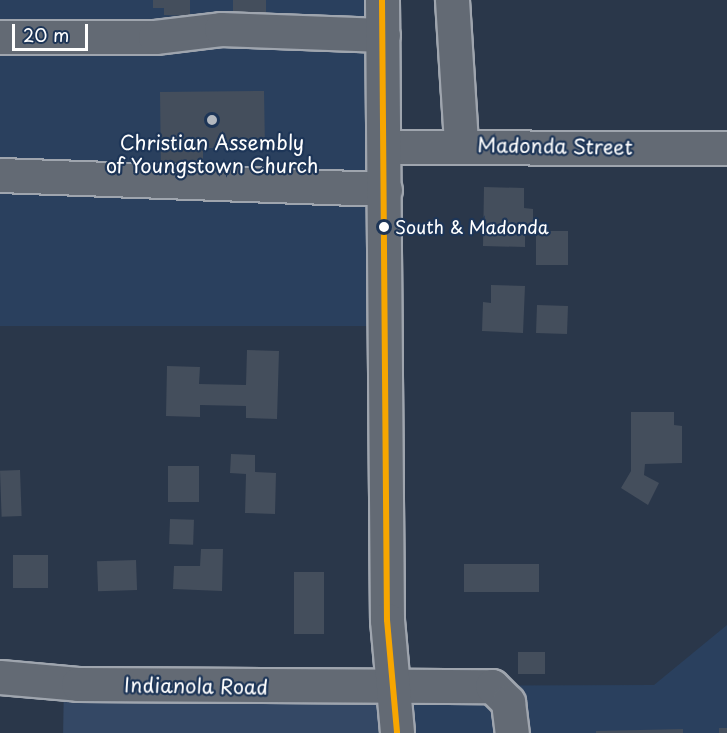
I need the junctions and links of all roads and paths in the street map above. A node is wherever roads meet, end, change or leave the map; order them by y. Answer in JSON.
{"nodes":[{"id":1,"x":382,"y":0,"type":"edge"},
{"id":2,"x":452,"y":0,"type":"edge"},
{"id":3,"x":383,"y":35,"type":"junction"},
{"id":4,"x":0,"y":37,"type":"edge"},
{"id":5,"x":460,"y":145,"type":"junction"},
{"id":6,"x":384,"y":147,"type":"junction"},
{"id":7,"x":727,"y":147,"type":"edge"},
{"id":8,"x":0,"y":175,"type":"edge"},
{"id":9,"x":385,"y":189,"type":"junction"},
{"id":10,"x":0,"y":677,"type":"edge"},
{"id":11,"x":393,"y":686,"type":"junction"},
{"id":12,"x":397,"y":733,"type":"edge"},
{"id":13,"x":512,"y":733,"type":"edge"}],
"edges":[{"from":1,"to":3,"type":"main road"},
{"from":2,"to":5,"type":"main road"},
{"from":3,"to":4,"type":"main road"},
{"from":3,"to":6,"type":"main road"},
{"from":5,"to":6,"type":"main road","name":"Madonda Street"},
{"from":5,"to":7,"type":"main road","name":"Madonda Street"},
{"from":6,"to":9,"type":"main road"},
{"from":8,"to":9,"type":"main road"},
{"from":9,"to":11,"type":"main road"},
{"from":10,"to":11,"type":"main road","name":"Indianola Road"},
{"from":11,"to":12,"type":"main road"},
{"from":11,"to":13,"type":"main road","name":"Indianola Road"}]}
